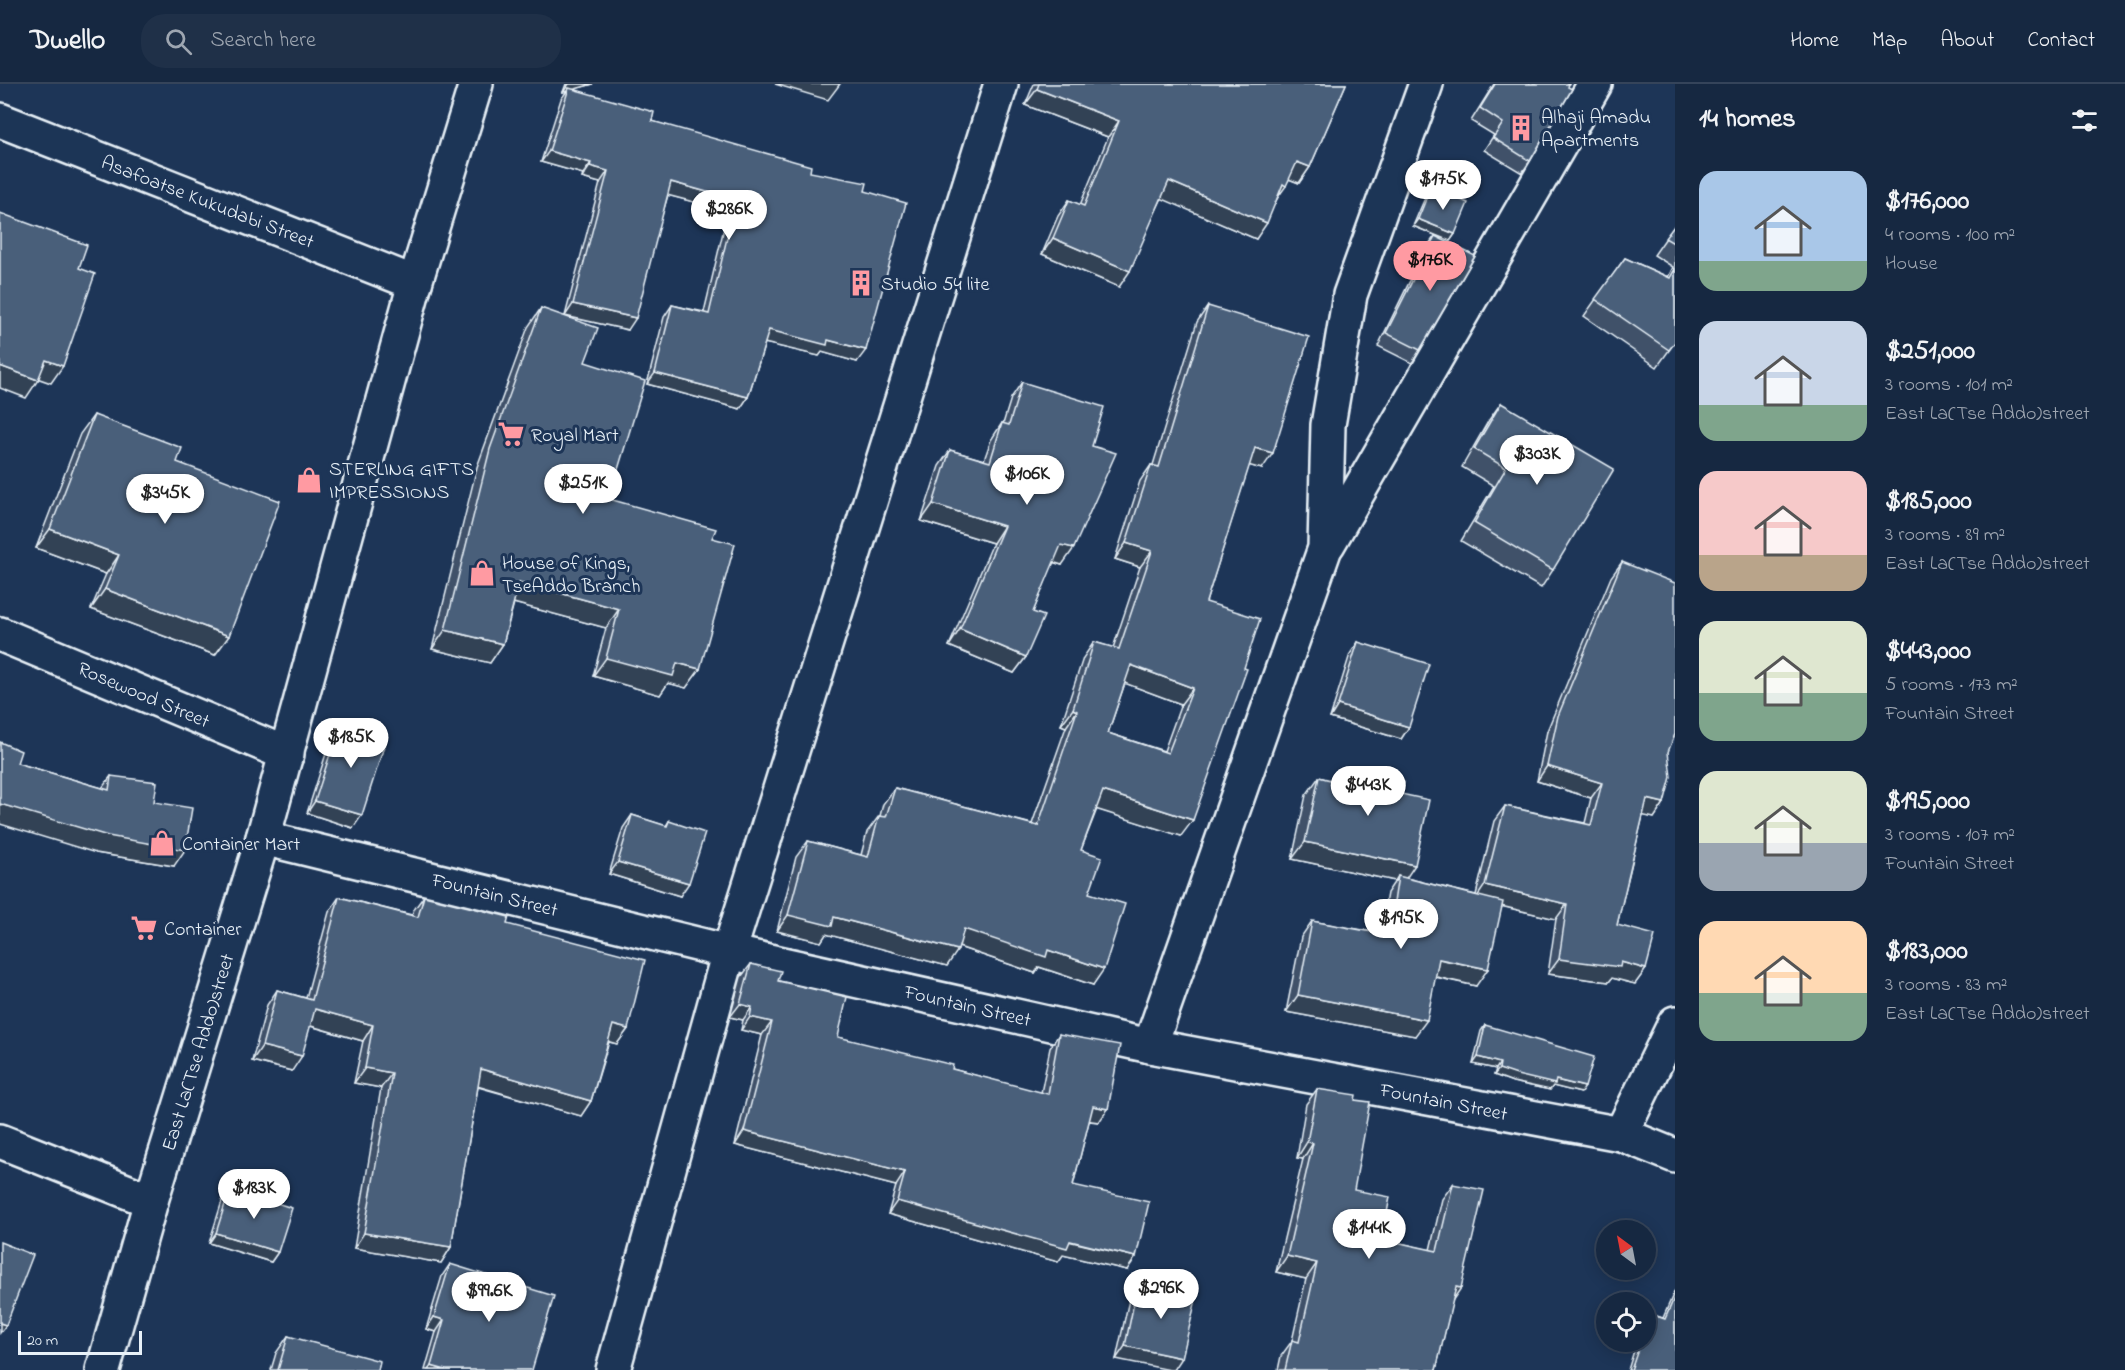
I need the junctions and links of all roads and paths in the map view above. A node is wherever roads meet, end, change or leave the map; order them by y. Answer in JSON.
{"nodes":[{"id":1,"x":476,"y":84,"type":"edge"},
{"id":2,"x":1001,"y":84,"type":"edge"},
{"id":3,"x":1425,"y":84,"type":"edge"},
{"id":4,"x":1595,"y":84,"type":"edge"},
{"id":5,"x":0,"y":120,"type":"edge"},
{"id":6,"x":415,"y":283,"type":"junction"},
{"id":7,"x":1325,"y":548,"type":"junction"},
{"id":8,"x":0,"y":634,"type":"edge"},
{"id":9,"x":287,"y":754,"type":"junction"},
{"id":10,"x":263,"y":838,"type":"junction"},
{"id":11,"x":729,"y":952,"type":"junction"},
{"id":12,"x":1675,"y":1023,"type":"edge"},
{"id":13,"x":1150,"y":1046,"type":"junction"},
{"id":14,"x":1621,"y":1134,"type":"junction"},
{"id":15,"x":0,"y":1141,"type":"edge"},
{"id":16,"x":1675,"y":1156,"type":"edge"},
{"id":17,"x":151,"y":1201,"type":"junction"},
{"id":18,"x":103,"y":1370,"type":"edge"},
{"id":19,"x":613,"y":1370,"type":"edge"}],
"edges":[{"from":1,"to":6,"type":"street","name":"East La(Tse Addo)street"},
{"from":2,"to":11,"type":"street"},
{"from":3,"to":7,"type":"street"},
{"from":4,"to":7,"type":"street"},
{"from":5,"to":6,"type":"street","name":"Asafoatse Kukudabi Street"},
{"from":6,"to":9,"type":"street","name":"East La(Tse Addo)street"},
{"from":7,"to":13,"type":"street"},
{"from":8,"to":9,"type":"street","name":"Rosewood Street"},
{"from":9,"to":10,"type":"street","name":"East La(Tse Addo)street"},
{"from":10,"to":11,"type":"street","name":"Fountain Street"},
{"from":10,"to":17,"type":"street","name":"East La(Tse Addo)street"},
{"from":11,"to":13,"type":"street","name":"Fountain Street"},
{"from":11,"to":19,"type":"street"},
{"from":12,"to":14,"type":"street"},
{"from":13,"to":14,"type":"street","name":"Fountain Street"},
{"from":14,"to":16,"type":"street","name":"Fountain Street"},
{"from":15,"to":17,"type":"street"},
{"from":17,"to":18,"type":"street","name":"East La(Tse Addo)street"}]}
